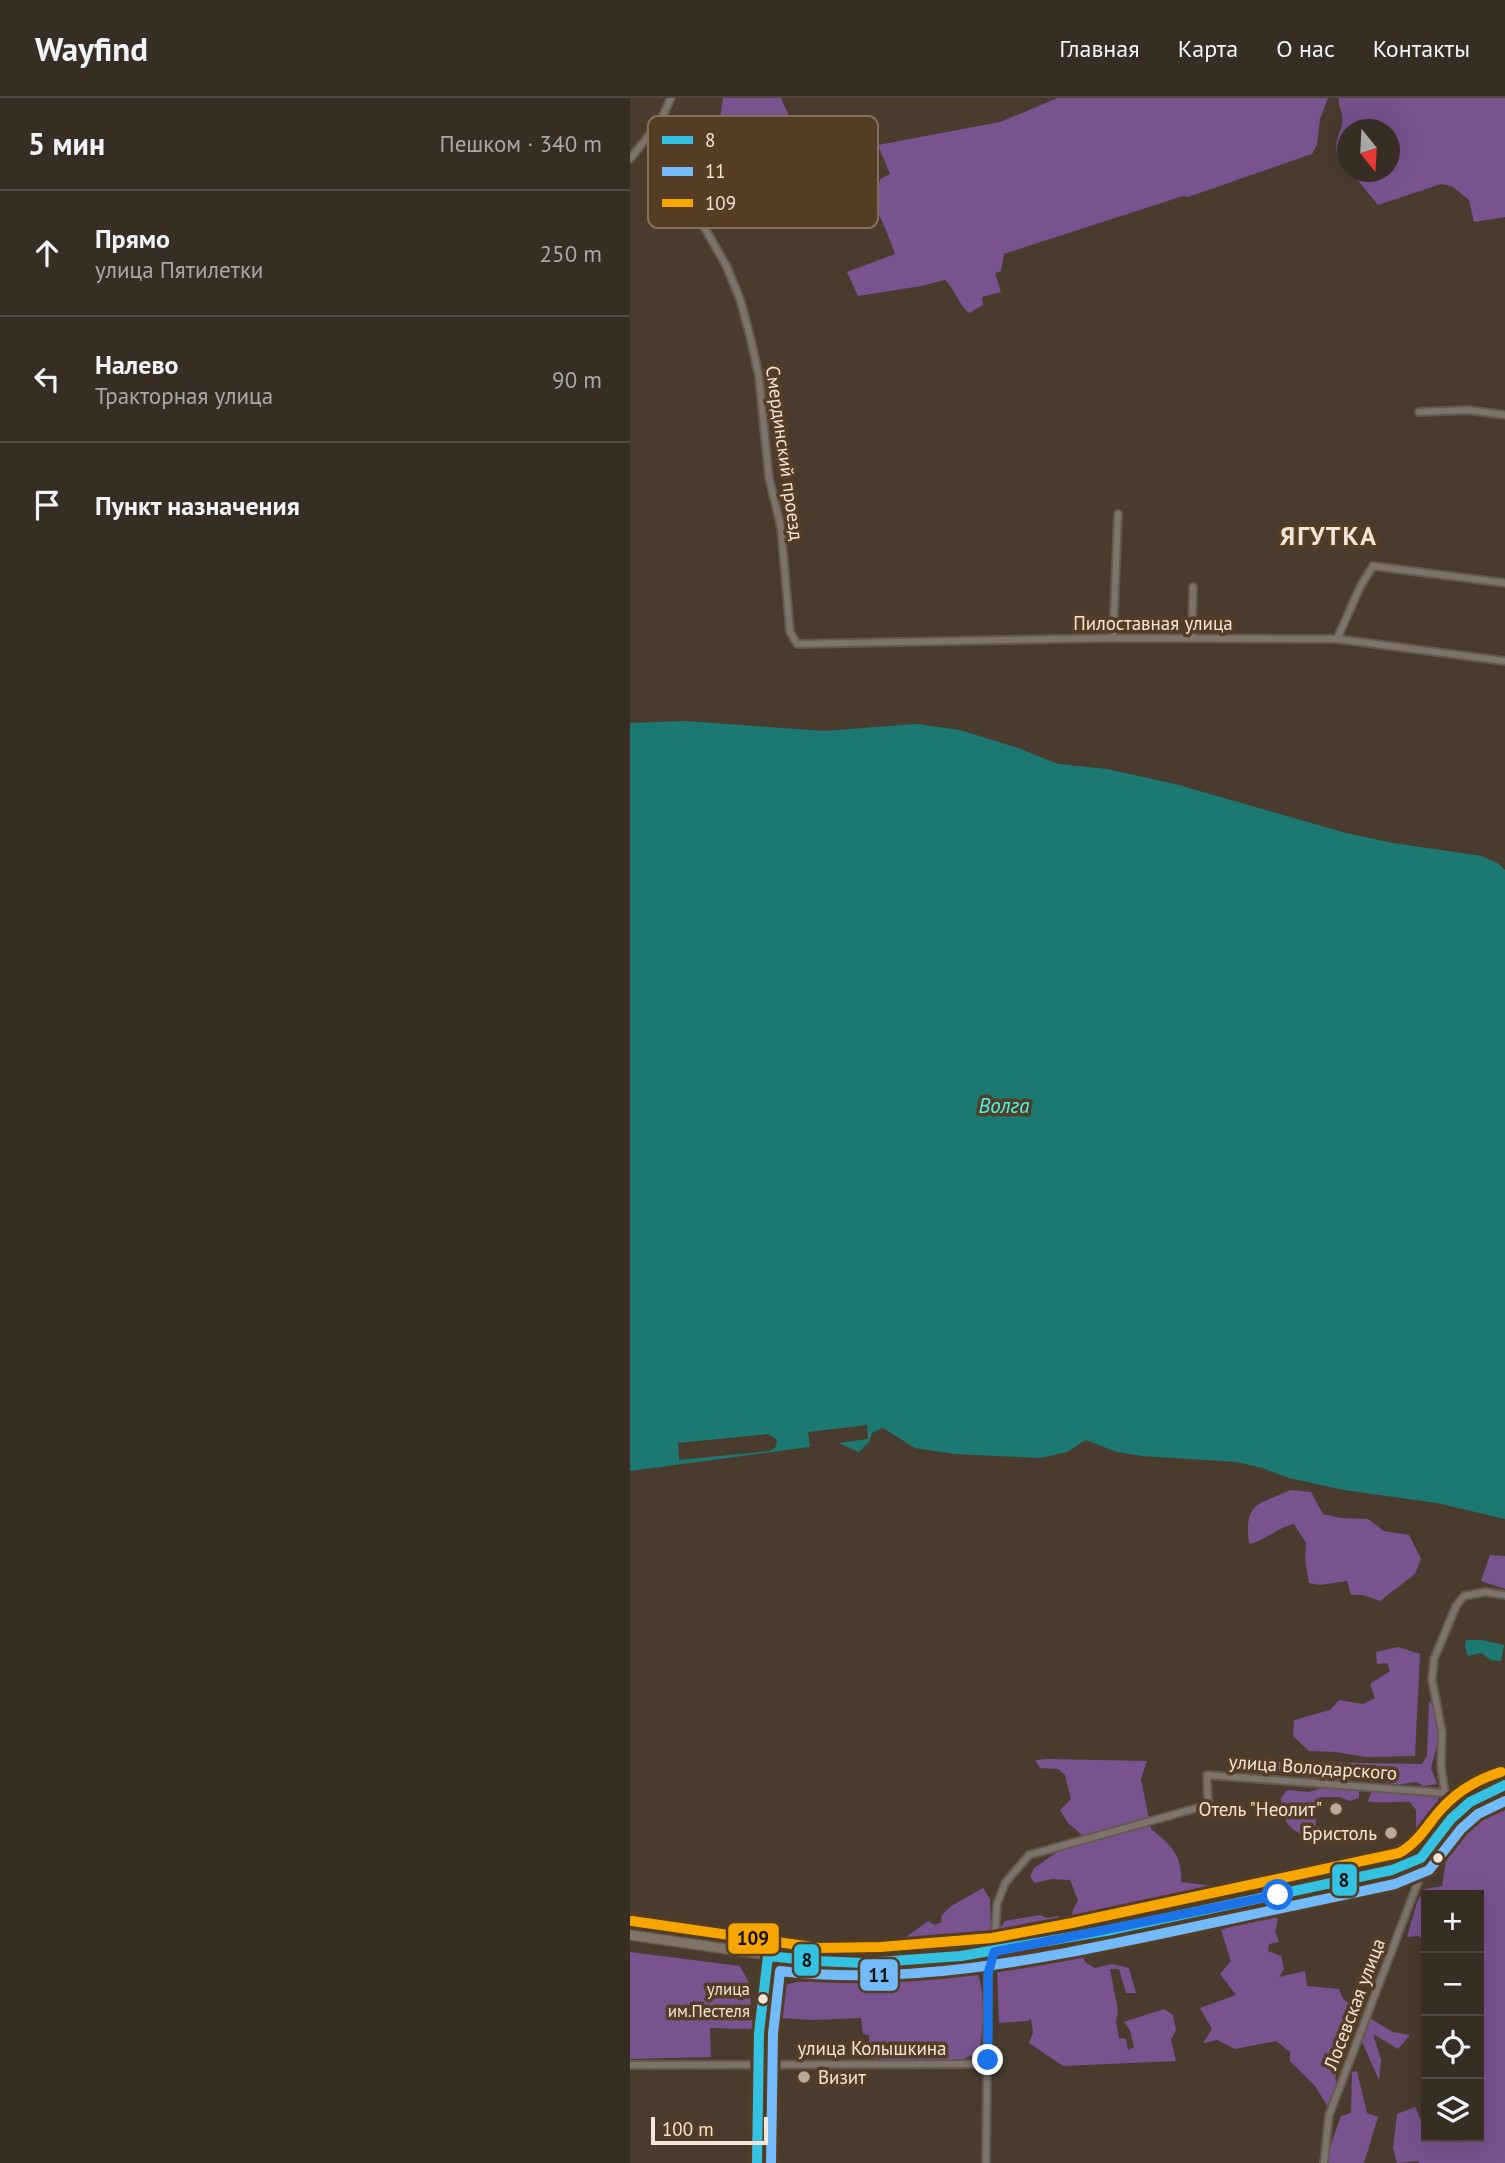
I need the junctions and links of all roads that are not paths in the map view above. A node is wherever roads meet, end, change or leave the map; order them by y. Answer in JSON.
{"nodes":[{"id":1,"x":671,"y":98,"type":"edge"},
{"id":2,"x":663,"y":116,"type":"edge"},
{"id":3,"x":648,"y":136,"type":"edge"},
{"id":4,"x":630,"y":159,"type":"edge"},
{"id":5,"x":704,"y":228,"type":"edge"},
{"id":6,"x":1419,"y":412,"type":"dead end"},
{"id":7,"x":1505,"y":415,"type":"edge"},
{"id":8,"x":1118,"y":514,"type":"dead end"},
{"id":9,"x":1505,"y":583,"type":"edge"},
{"id":10,"x":1193,"y":587,"type":"dead end"},
{"id":11,"x":1113,"y":638,"type":"junction"},
{"id":12,"x":1192,"y":638,"type":"junction"},
{"id":13,"x":1337,"y":639,"type":"junction"},
{"id":14,"x":800,"y":644,"type":"joint"},
{"id":15,"x":1505,"y":661,"type":"edge"},
{"id":16,"x":1505,"y":1595,"type":"edge"},
{"id":17,"x":1505,"y":1785,"type":"edge"},
{"id":18,"x":1445,"y":1793,"type":"junction"},
{"id":19,"x":1470,"y":1802,"type":"junction"},
{"id":20,"x":1421,"y":1858,"type":"junction"},
{"id":21,"x":630,"y":1935,"type":"edge"},
{"id":22,"x":994,"y":1952,"type":"junction"},
{"id":23,"x":768,"y":1956,"type":"junction"},
{"id":24,"x":758,"y":2064,"type":"junction"},
{"id":25,"x":988,"y":2064,"type":"junction"},
{"id":26,"x":630,"y":2065,"type":"edge"},
{"id":27,"x":757,"y":2163,"type":"edge"},
{"id":28,"x":986,"y":2163,"type":"edge"},
{"id":29,"x":1324,"y":2163,"type":"edge"}],
"edges":[{"from":1,"to":2,"type":"street"},
{"from":3,"to":4,"type":"street"},
{"from":5,"to":14,"type":"street","name":"Смердинский проезд"},
{"from":6,"to":7,"type":"street"},
{"from":8,"to":11,"type":"street"},
{"from":9,"to":13,"type":"street"},
{"from":10,"to":12,"type":"street"},
{"from":11,"to":12,"type":"street","name":"Пилоставная улица"},
{"from":11,"to":14,"type":"street","name":"Пилоставная улица"},
{"from":12,"to":13,"type":"street","name":"Пилоставная улица"},
{"from":13,"to":15,"type":"street","name":"Пилоставная улица"},
{"from":16,"to":18,"type":"street"},
{"from":17,"to":19,"type":"main road"},
{"from":18,"to":19,"type":"street"},
{"from":18,"to":22,"type":"street","name":"улица Володарского"},
{"from":19,"to":20,"type":"main road"},
{"from":20,"to":22,"type":"main road"},
{"from":20,"to":29,"type":"street","name":"Лосевская улица"},
{"from":21,"to":23,"type":"main road"},
{"from":22,"to":23,"type":"main road"},
{"from":22,"to":25,"type":"street"},
{"from":23,"to":24,"type":"main road"},
{"from":24,"to":25,"type":"street","name":"улица Колышкина"},
{"from":24,"to":26,"type":"street","name":"улица Колышкина"},
{"from":24,"to":27,"type":"main road"},
{"from":25,"to":28,"type":"street"}]}
